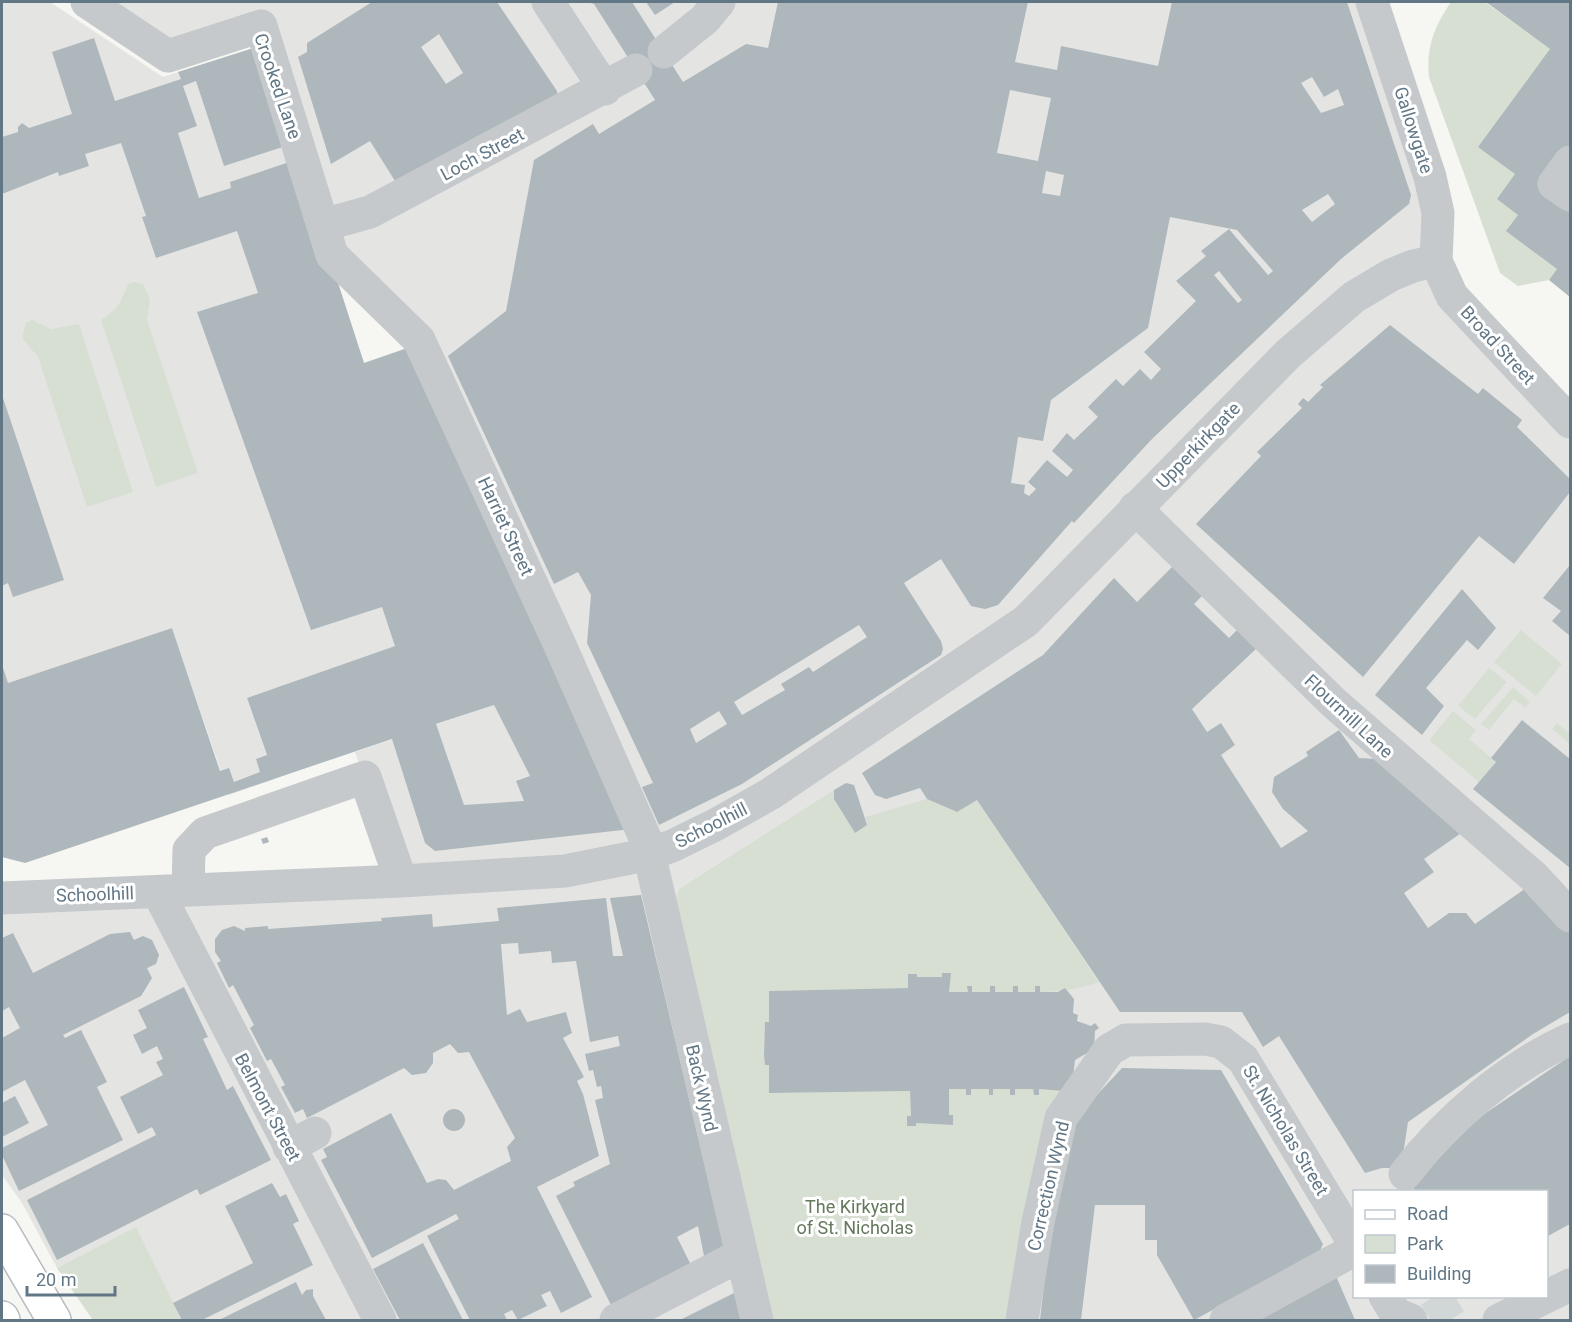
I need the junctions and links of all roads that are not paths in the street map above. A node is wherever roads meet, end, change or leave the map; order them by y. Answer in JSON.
{"nodes":[{"id":1,"x":87,"y":2,"type":"edge"},
{"id":2,"x":548,"y":2,"type":"edge"},
{"id":3,"x":719,"y":2,"type":"edge"},
{"id":4,"x":1384,"y":8,"type":"edge"},
{"id":5,"x":664,"y":51,"type":"dead end"},
{"id":6,"x":636,"y":70,"type":"dead end"},
{"id":7,"x":605,"y":89,"type":"junction"},
{"id":8,"x":1570,"y":162,"type":"edge"},
{"id":9,"x":1570,"y":195,"type":"edge"},
{"id":10,"x":323,"y":225,"type":"junction"},
{"id":11,"x":1436,"y":261,"type":"junction"},
{"id":12,"x":1570,"y":422,"type":"edge"},
{"id":13,"x":1136,"y":508,"type":"junction"},
{"id":14,"x":979,"y":655,"type":"joint"},
{"id":15,"x":650,"y":854,"type":"junction"},
{"id":16,"x":401,"y":881,"type":"junction"},
{"id":17,"x":173,"y":891,"type":"junction"},
{"id":18,"x":2,"y":898,"type":"edge"},
{"id":19,"x":1570,"y":916,"type":"edge"},
{"id":20,"x":1570,"y":1039,"type":"edge"},
{"id":21,"x":1126,"y":1040,"type":"joint"},
{"id":22,"x":1405,"y":1174,"type":"dead end"},
{"id":23,"x":2,"y":1231,"type":"edge"},
{"id":24,"x":1353,"y":1242,"type":"edge"},
{"id":25,"x":1353,"y":1251,"type":"edge"},
{"id":26,"x":741,"y":1255,"type":"junction"},
{"id":27,"x":1570,"y":1285,"type":"edge"},
{"id":28,"x":1548,"y":1296,"type":"edge"},
{"id":29,"x":1386,"y":1298,"type":"edge"},
{"id":30,"x":1544,"y":1298,"type":"edge"},
{"id":31,"x":54,"y":1320,"type":"edge"},
{"id":32,"x":380,"y":1320,"type":"edge"},
{"id":33,"x":616,"y":1320,"type":"edge"},
{"id":34,"x":757,"y":1320,"type":"edge"},
{"id":35,"x":1022,"y":1320,"type":"edge"},
{"id":36,"x":1226,"y":1320,"type":"edge"},
{"id":37,"x":1411,"y":1320,"type":"edge"},
{"id":38,"x":1500,"y":1320,"type":"edge"}],
"edges":[{"from":1,"to":10,"type":"street","name":"Crooked Lane"},
{"from":2,"to":7,"type":"street"},
{"from":3,"to":5,"type":"street"},
{"from":4,"to":11,"type":"street","name":"Gallowgate"},
{"from":6,"to":7,"type":"street","name":"Loch Street"},
{"from":7,"to":10,"type":"street","name":"Loch Street"},
{"from":8,"to":9,"type":"street"},
{"from":10,"to":15,"type":"street","name":"Harriet Street"},
{"from":11,"to":12,"type":"street","name":"Broad Street"},
{"from":11,"to":13,"type":"street","name":"Upperkirkgate"},
{"from":13,"to":14,"type":"street","name":"Upperkirkgate"},
{"from":13,"to":19,"type":"street","name":"Flourmill Lane"},
{"from":14,"to":15,"type":"street","name":"Schoolhill"},
{"from":15,"to":16,"type":"street","name":"Schoolhill"},
{"from":15,"to":26,"type":"street","name":"Back Wynd"},
{"from":16,"to":17,"type":"street","name":"Schoolhill"},
{"from":16,"to":17,"type":"street"},
{"from":17,"to":18,"type":"street","name":"Schoolhill"},
{"from":17,"to":32,"type":"street","name":"Belmont Street"},
{"from":20,"to":22,"type":"street"},
{"from":21,"to":24,"type":"street","name":"St. Nicholas Street"},
{"from":21,"to":35,"type":"street","name":"Correction Wynd"},
{"from":23,"to":31,"type":"main road"},
{"from":25,"to":36,"type":"street"},
{"from":26,"to":33,"type":"street"},
{"from":26,"to":34,"type":"street","name":"Back Wynd"},
{"from":27,"to":28,"type":"street"},
{"from":29,"to":37,"type":"street"},
{"from":30,"to":38,"type":"street"}]}
